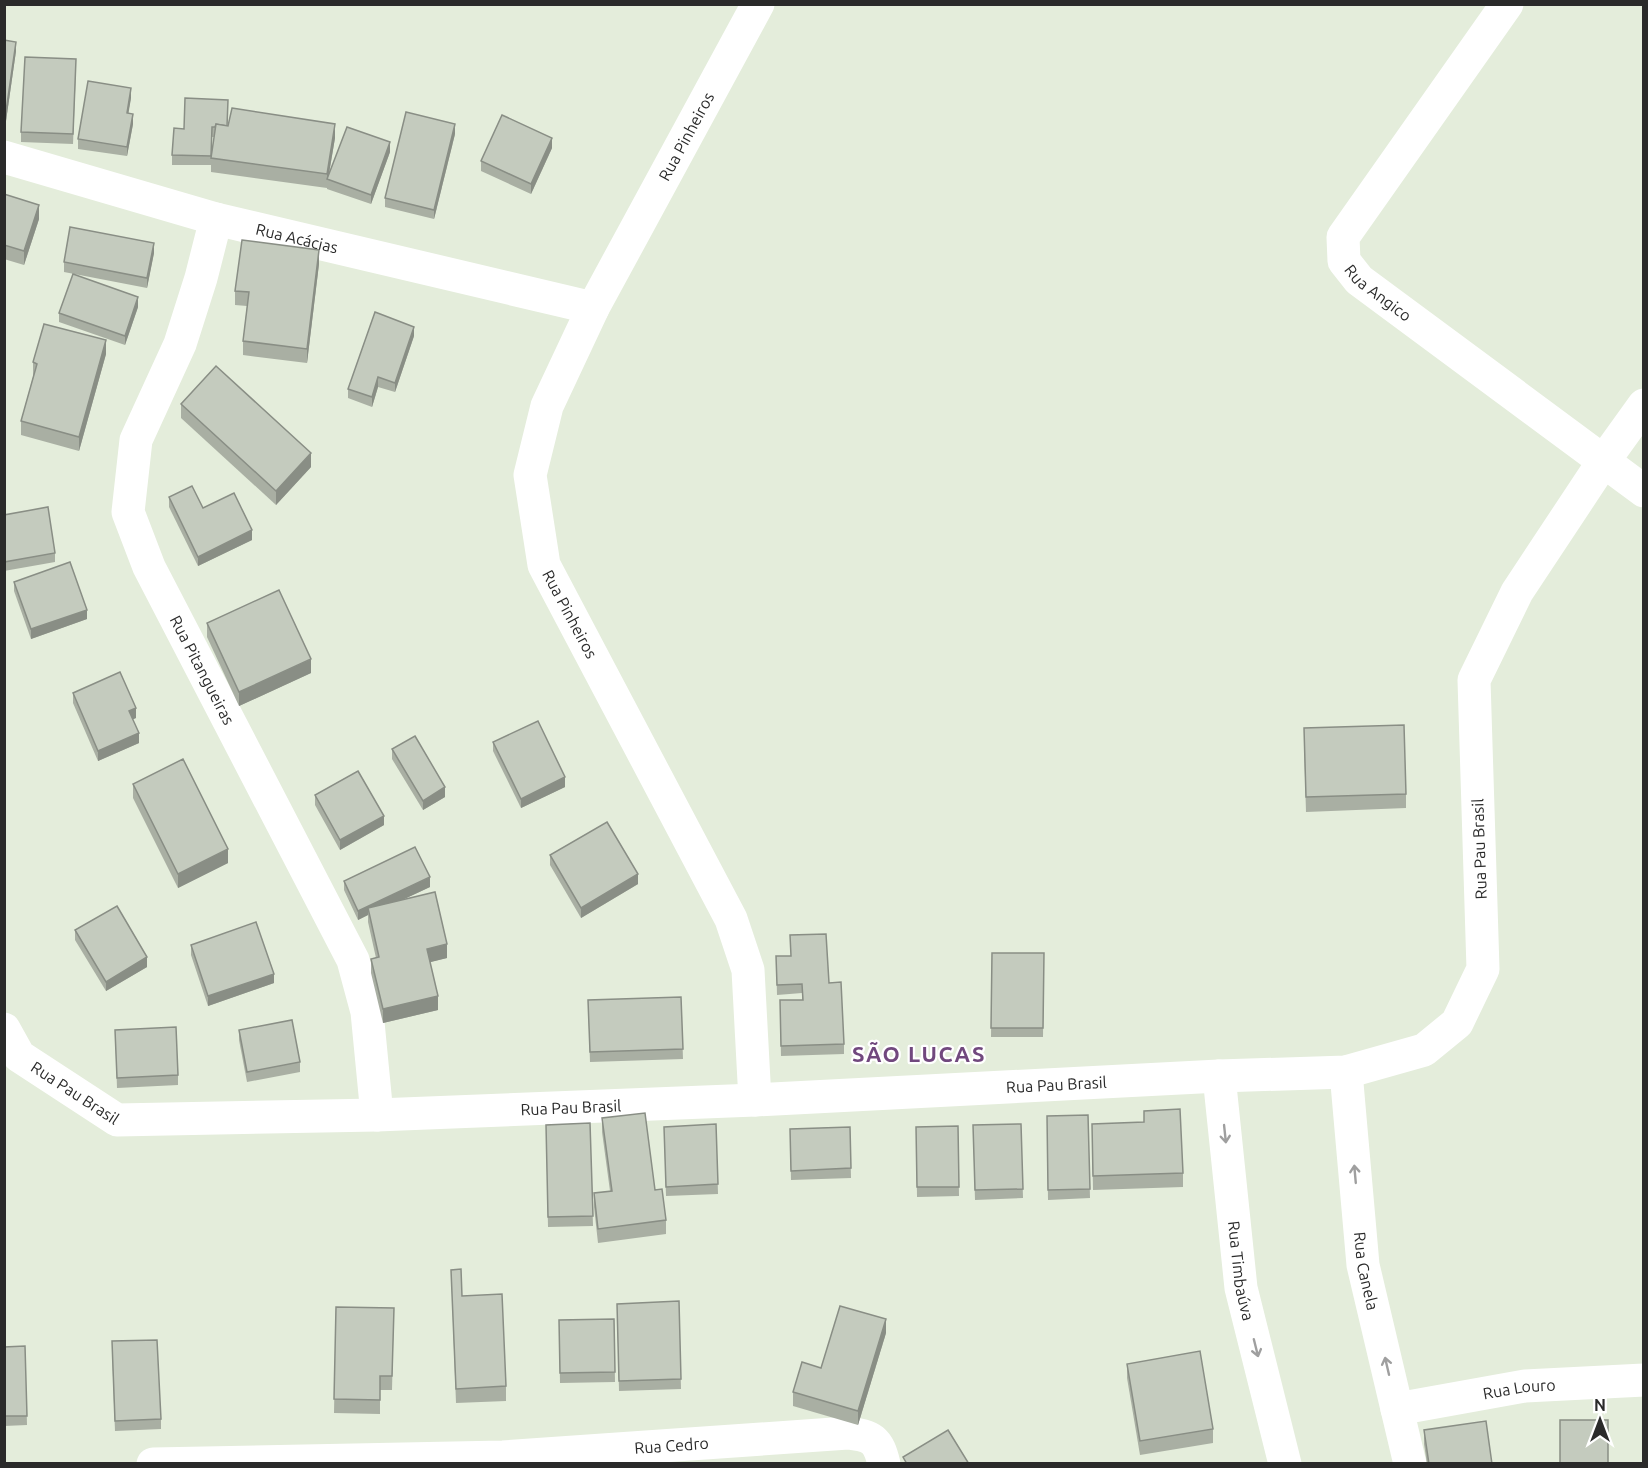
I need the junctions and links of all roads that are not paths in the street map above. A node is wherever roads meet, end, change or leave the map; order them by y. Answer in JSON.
{"nodes":[{"id":1,"x":758,"y":4,"type":"edge"},
{"id":2,"x":1507,"y":4,"type":"edge"},
{"id":3,"x":4,"y":157,"type":"edge"},
{"id":4,"x":216,"y":219,"type":"junction"},
{"id":5,"x":593,"y":308,"type":"junction"},
{"id":6,"x":1644,"y":405,"type":"edge"},
{"id":7,"x":1603,"y":462,"type":"junction"},
{"id":8,"x":1644,"y":491,"type":"edge"},
{"id":9,"x":4,"y":1029,"type":"edge"},
{"id":10,"x":1346,"y":1072,"type":"junction"},
{"id":11,"x":1219,"y":1076,"type":"junction"},
{"id":12,"x":755,"y":1100,"type":"junction"},
{"id":13,"x":377,"y":1115,"type":"junction"},
{"id":14,"x":1644,"y":1380,"type":"edge"},
{"id":15,"x":1397,"y":1409,"type":"junction"},
{"id":16,"x":504,"y":1460,"type":"edge"},
{"id":17,"x":153,"y":1464,"type":"edge"},
{"id":18,"x":884,"y":1464,"type":"edge"},
{"id":19,"x":1285,"y":1464,"type":"edge"},
{"id":20,"x":1410,"y":1464,"type":"edge"}],
"edges":[{"from":1,"to":5,"type":"street","name":"Rua Pinheiros"},
{"from":2,"to":7,"type":"street","name":"Rua Angico"},
{"from":3,"to":4,"type":"street","name":"Rua Acácias"},
{"from":4,"to":5,"type":"street","name":"Rua Acácias"},
{"from":4,"to":13,"type":"street","name":"Rua Pitangueiras"},
{"from":5,"to":12,"type":"street","name":"Rua Pinheiros"},
{"from":6,"to":7,"type":"street","name":"Rua Pau Brasil"},
{"from":7,"to":8,"type":"street","name":"Rua Angico"},
{"from":7,"to":10,"type":"street","name":"Rua Pau Brasil"},
{"from":9,"to":13,"type":"street","name":"Rua Pau Brasil"},
{"from":10,"to":11,"type":"street","name":"Rua Pau Brasil"},
{"from":15,"to":10,"type":"street","name":"Rua Canela","one_way":true},
{"from":11,"to":12,"type":"street","name":"Rua Pau Brasil"},
{"from":11,"to":19,"type":"street","name":"Rua Timbaúva","one_way":true},
{"from":12,"to":13,"type":"street","name":"Rua Pau Brasil"},
{"from":14,"to":15,"type":"street","name":"Rua Louro"},
{"from":15,"to":20,"type":"street","name":"Rua Canela"},
{"from":16,"to":17,"type":"street","name":"Rua Cedro"},
{"from":16,"to":18,"type":"street","name":"Rua Cedro"}]}
